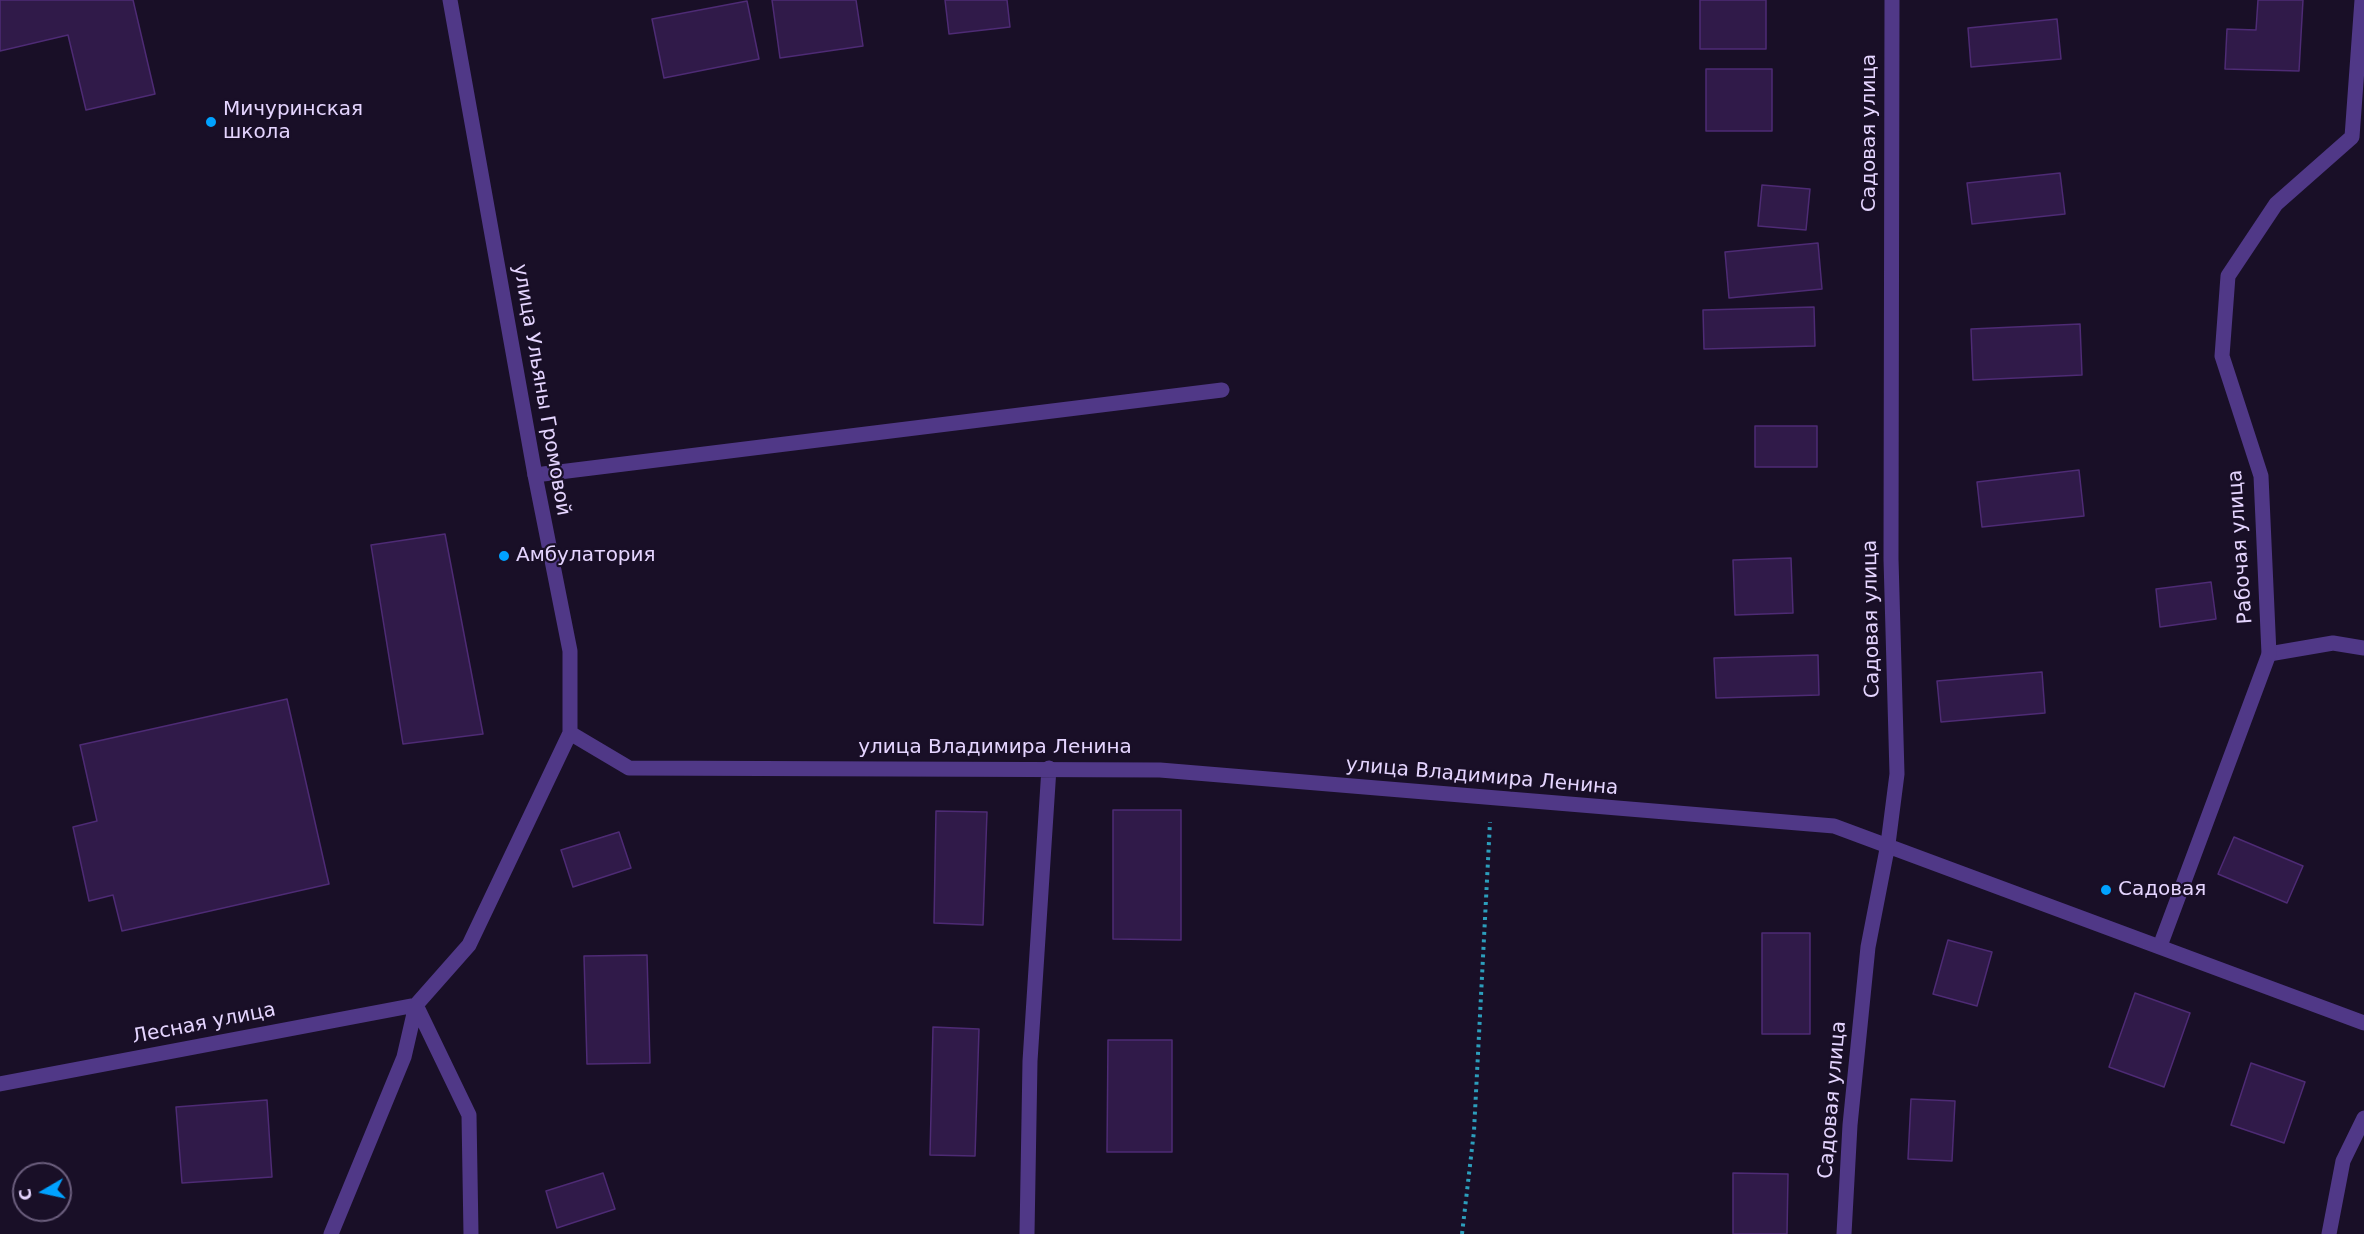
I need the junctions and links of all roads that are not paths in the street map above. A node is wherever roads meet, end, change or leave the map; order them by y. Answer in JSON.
{"nodes":[{"id":1,"x":450,"y":0,"type":"edge"},
{"id":2,"x":1892,"y":0,"type":"edge"},
{"id":3,"x":2362,"y":0,"type":"edge"},
{"id":4,"x":1222,"y":390,"type":"dead end"},
{"id":5,"x":535,"y":475,"type":"junction"},
{"id":6,"x":2364,"y":648,"type":"edge"},
{"id":7,"x":2269,"y":654,"type":"junction"},
{"id":8,"x":570,"y":733,"type":"junction"},
{"id":9,"x":1049,"y":768,"type":"junction"},
{"id":10,"x":1887,"y":844,"type":"junction"},
{"id":11,"x":2160,"y":946,"type":"junction"},
{"id":12,"x":416,"y":1005,"type":"junction"},
{"id":13,"x":2364,"y":1023,"type":"edge"},
{"id":14,"x":0,"y":1084,"type":"edge"},
{"id":15,"x":2364,"y":1118,"type":"edge"},
{"id":16,"x":331,"y":1234,"type":"edge"},
{"id":17,"x":471,"y":1234,"type":"edge"},
{"id":18,"x":1027,"y":1234,"type":"edge"},
{"id":19,"x":1844,"y":1234,"type":"edge"},
{"id":20,"x":2329,"y":1234,"type":"edge"}],
"edges":[{"from":1,"to":5,"type":"street","name":"улица Ульяны Громовой"},
{"from":2,"to":10,"type":"street","name":"Садовая улица"},
{"from":3,"to":7,"type":"street","name":"Рабочая улица"},
{"from":4,"to":5,"type":"street"},
{"from":5,"to":8,"type":"street","name":"улица Ульяны Громовой"},
{"from":6,"to":7,"type":"street"},
{"from":7,"to":11,"type":"street","name":"Рабочая улица"},
{"from":8,"to":9,"type":"street","name":"улица Владимира Ленина"},
{"from":8,"to":12,"type":"street","name":"улица Ульяны Громовой"},
{"from":9,"to":10,"type":"street","name":"улица Владимира Ленина"},
{"from":9,"to":18,"type":"street"},
{"from":10,"to":11,"type":"street","name":"улица Владимира Ленина"},
{"from":10,"to":19,"type":"street","name":"Садовая улица"},
{"from":11,"to":13,"type":"street","name":"улица Владимира Ленина"},
{"from":12,"to":14,"type":"street","name":"Лесная улица"},
{"from":12,"to":16,"type":"street","name":"улица Ульяны Громовой"},
{"from":12,"to":17,"type":"street"},
{"from":15,"to":20,"type":"street"}]}
